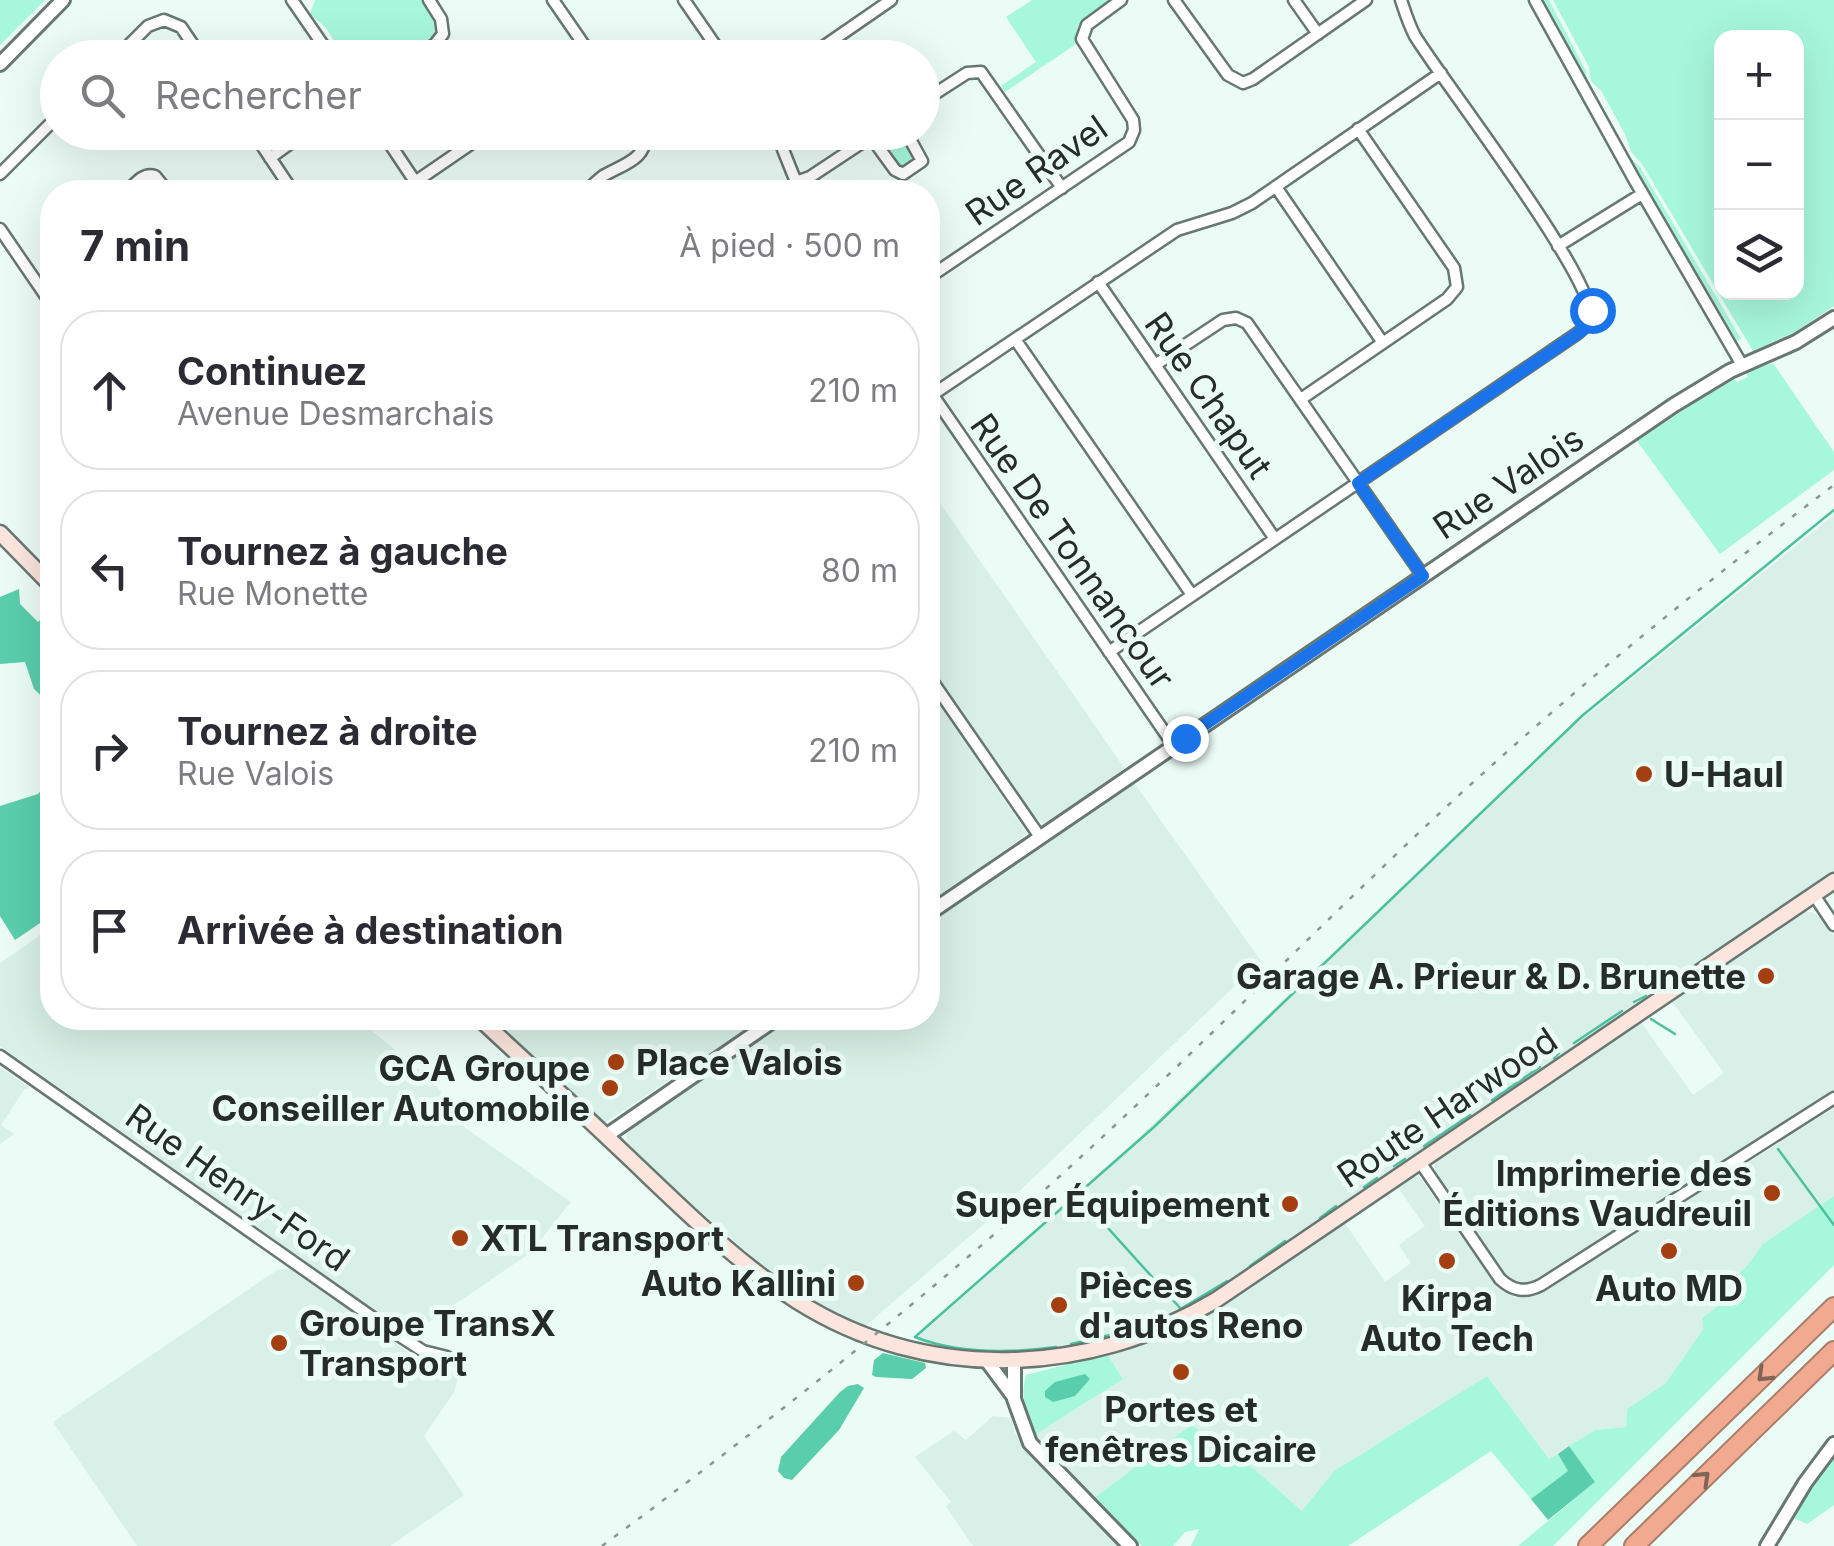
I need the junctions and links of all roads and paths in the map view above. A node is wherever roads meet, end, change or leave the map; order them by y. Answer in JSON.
{"nodes":[{"id":1,"x":63,"y":0,"type":"edge"},
{"id":2,"x":428,"y":0,"type":"edge"},
{"id":3,"x":553,"y":0,"type":"edge"},
{"id":4,"x":684,"y":0,"type":"edge"},
{"id":5,"x":892,"y":0,"type":"edge"},
{"id":6,"x":1121,"y":0,"type":"edge"},
{"id":7,"x":1174,"y":0,"type":"edge"},
{"id":8,"x":1294,"y":0,"type":"edge"},
{"id":9,"x":1366,"y":0,"type":"edge"},
{"id":10,"x":1401,"y":0,"type":"edge"},
{"id":11,"x":1536,"y":0,"type":"edge"},
{"id":12,"x":297,"y":2,"type":"edge"},
{"id":13,"x":1318,"y":34,"type":"junction"},
{"id":14,"x":134,"y":40,"type":"edge"},
{"id":15,"x":189,"y":40,"type":"edge"},
{"id":16,"x":321,"y":40,"type":"edge"},
{"id":17,"x":436,"y":40,"type":"edge"},
{"id":18,"x":581,"y":40,"type":"edge"},
{"id":19,"x":712,"y":40,"type":"edge"},
{"id":20,"x":833,"y":40,"type":"edge"},
{"id":21,"x":0,"y":64,"type":"edge"},
{"id":22,"x":1440,"y":72,"type":"junction"},
{"id":23,"x":940,"y":90,"type":"edge"},
{"id":24,"x":1358,"y":129,"type":"junction"},
{"id":25,"x":40,"y":134,"type":"edge"},
{"id":26,"x":264,"y":150,"type":"edge"},
{"id":27,"x":281,"y":150,"type":"edge"},
{"id":28,"x":394,"y":150,"type":"edge"},
{"id":29,"x":465,"y":150,"type":"edge"},
{"id":30,"x":642,"y":150,"type":"edge"},
{"id":31,"x":783,"y":150,"type":"edge"},
{"id":32,"x":852,"y":150,"type":"edge"},
{"id":33,"x":884,"y":150,"type":"edge"},
{"id":34,"x":916,"y":150,"type":"edge"},
{"id":35,"x":270,"y":158,"type":"junction"},
{"id":36,"x":0,"y":174,"type":"edge"},
{"id":37,"x":286,"y":180,"type":"edge"},
{"id":38,"x":414,"y":180,"type":"edge"},
{"id":39,"x":428,"y":180,"type":"edge"},
{"id":40,"x":600,"y":180,"type":"edge"},
{"id":41,"x":795,"y":180,"type":"edge"},
{"id":42,"x":806,"y":180,"type":"edge"},
{"id":43,"x":1276,"y":187,"type":"junction"},
{"id":44,"x":1062,"y":188,"type":"junction"},
{"id":45,"x":1642,"y":194,"type":"junction"},
{"id":46,"x":0,"y":229,"type":"edge"},
{"id":47,"x":1558,"y":246,"type":"junction"},
{"id":48,"x":940,"y":270,"type":"edge"},
{"id":49,"x":1098,"y":282,"type":"junction"},
{"id":50,"x":40,"y":284,"type":"edge"},
{"id":51,"x":1834,"y":318,"type":"edge"},
{"id":52,"x":1015,"y":339,"type":"junction"},
{"id":53,"x":1383,"y":343,"type":"junction"},
{"id":54,"x":1742,"y":364,"type":"junction"},
{"id":55,"x":1155,"y":365,"type":"junction"},
{"id":56,"x":940,"y":386,"type":"edge"},
{"id":57,"x":1301,"y":399,"type":"junction"},
{"id":58,"x":940,"y":407,"type":"edge"},
{"id":59,"x":1358,"y":483,"type":"junction"},
{"id":60,"x":0,"y":533,"type":"edge"},
{"id":61,"x":1275,"y":539,"type":"junction"},
{"id":62,"x":40,"y":574,"type":"edge"},
{"id":63,"x":1423,"y":576,"type":"junction"},
{"id":64,"x":1192,"y":596,"type":"junction"},
{"id":65,"x":1109,"y":652,"type":"junction"},
{"id":66,"x":940,"y":692,"type":"edge"},
{"id":67,"x":1174,"y":746,"type":"junction"},
{"id":68,"x":1040,"y":838,"type":"junction"},
{"id":69,"x":1834,"y":881,"type":"edge"},
{"id":70,"x":1814,"y":895,"type":"junction"},
{"id":71,"x":940,"y":906,"type":"edge"},
{"id":72,"x":1834,"y":925,"type":"edge"},
{"id":73,"x":492,"y":1030,"type":"edge"},
{"id":74,"x":759,"y":1030,"type":"edge"},
{"id":75,"x":0,"y":1056,"type":"edge"},
{"id":76,"x":1834,"y":1098,"type":"edge"},
{"id":77,"x":606,"y":1136,"type":"junction"},
{"id":78,"x":1420,"y":1162,"type":"junction"},
{"id":79,"x":1834,"y":1308,"type":"edge"},
{"id":80,"x":1834,"y":1351,"type":"edge"},
{"id":81,"x":446,"y":1357,"type":"dead end"},
{"id":82,"x":987,"y":1361,"type":"junction"},
{"id":83,"x":1014,"y":1361,"type":"junction"},
{"id":84,"x":1014,"y":1399,"type":"junction"},
{"id":85,"x":1834,"y":1444,"type":"edge"},
{"id":86,"x":1130,"y":1546,"type":"edge"},
{"id":87,"x":1588,"y":1546,"type":"edge"},
{"id":88,"x":1634,"y":1546,"type":"edge"},
{"id":89,"x":1767,"y":1546,"type":"edge"}],
"edges":[{"from":1,"to":21,"type":"street"},
{"from":2,"to":17,"type":"street"},
{"from":3,"to":18,"type":"street"},
{"from":4,"to":19,"type":"street"},
{"from":5,"to":20,"type":"street"},
{"from":6,"to":44,"type":"street","name":"Rue Ravel"},
{"from":7,"to":13,"type":"street"},
{"from":8,"to":13,"type":"street"},
{"from":9,"to":13,"type":"street"},
{"from":10,"to":22,"type":"street"},
{"from":11,"to":45,"type":"street"},
{"from":12,"to":16,"type":"street"},
{"from":14,"to":15,"type":"street"},
{"from":22,"to":24,"type":"street"},
{"from":22,"to":47,"type":"street"},
{"from":23,"to":44,"type":"street"},
{"from":24,"to":43,"type":"street"},
{"from":24,"to":53,"type":"street"},
{"from":25,"to":36,"type":"street"},
{"from":26,"to":35,"type":"street"},
{"from":27,"to":35,"type":"street"},
{"from":28,"to":38,"type":"street"},
{"from":29,"to":39,"type":"street"},
{"from":30,"to":40,"type":"street"},
{"from":31,"to":41,"type":"street"},
{"from":32,"to":42,"type":"street"},
{"from":33,"to":34,"type":"street"},
{"from":35,"to":37,"type":"street"},
{"from":43,"to":49,"type":"street"},
{"from":43,"to":53,"type":"street"},
{"from":44,"to":48,"type":"street","name":"Rue Ravel"},
{"from":45,"to":47,"type":"street"},
{"from":45,"to":54,"type":"street"},
{"from":46,"to":50,"type":"street"},
{"from":47,"to":59,"type":"street"},
{"from":49,"to":52,"type":"street"},
{"from":49,"to":55,"type":"street","name":"Rue Chaput"},
{"from":51,"to":54,"type":"street","name":"Rue Valois"},
{"from":52,"to":56,"type":"street"},
{"from":52,"to":64,"type":"street"},
{"from":53,"to":57,"type":"street"},
{"from":54,"to":63,"type":"street","name":"Rue Valois"},
{"from":55,"to":57,"type":"street"},
{"from":55,"to":61,"type":"street","name":"Rue Chaput"},
{"from":57,"to":59,"type":"street"},
{"from":58,"to":65,"type":"street","name":"Rue De Tonnancour"},
{"from":59,"to":61,"type":"street"},
{"from":59,"to":63,"type":"street"},
{"from":60,"to":62,"type":"main road"},
{"from":61,"to":64,"type":"street"},
{"from":63,"to":67,"type":"street","name":"Rue Valois"},
{"from":64,"to":65,"type":"street"},
{"from":65,"to":67,"type":"street","name":"Rue De Tonnancour"},
{"from":66,"to":68,"type":"street"},
{"from":67,"to":68,"type":"street","name":"Rue Valois"},
{"from":68,"to":71,"type":"street","name":"Rue Valois"},
{"from":69,"to":70,"type":"main road","name":"Route Harwood"},
{"from":70,"to":72,"type":"street"},
{"from":70,"to":78,"type":"main road","name":"Route Harwood"},
{"from":73,"to":77,"type":"main road","name":"Route Harwood"},
{"from":74,"to":77,"type":"street"},
{"from":75,"to":81,"type":"street","name":"Rue Henry-Ford"},
{"from":76,"to":78,"type":"street"},
{"from":77,"to":82,"type":"main road","name":"Route Harwood"},
{"from":78,"to":83,"type":"main road","name":"Route Harwood"},
{"from":79,"to":87,"type":"highway","one_way":true},
{"from":88,"to":80,"type":"highway","one_way":true},
{"from":82,"to":83,"type":"main road","name":"Route Harwood"},
{"from":82,"to":84,"type":"street"},
{"from":83,"to":84,"type":"street"},
{"from":84,"to":86,"type":"street"},
{"from":85,"to":89,"type":"street"}]}
